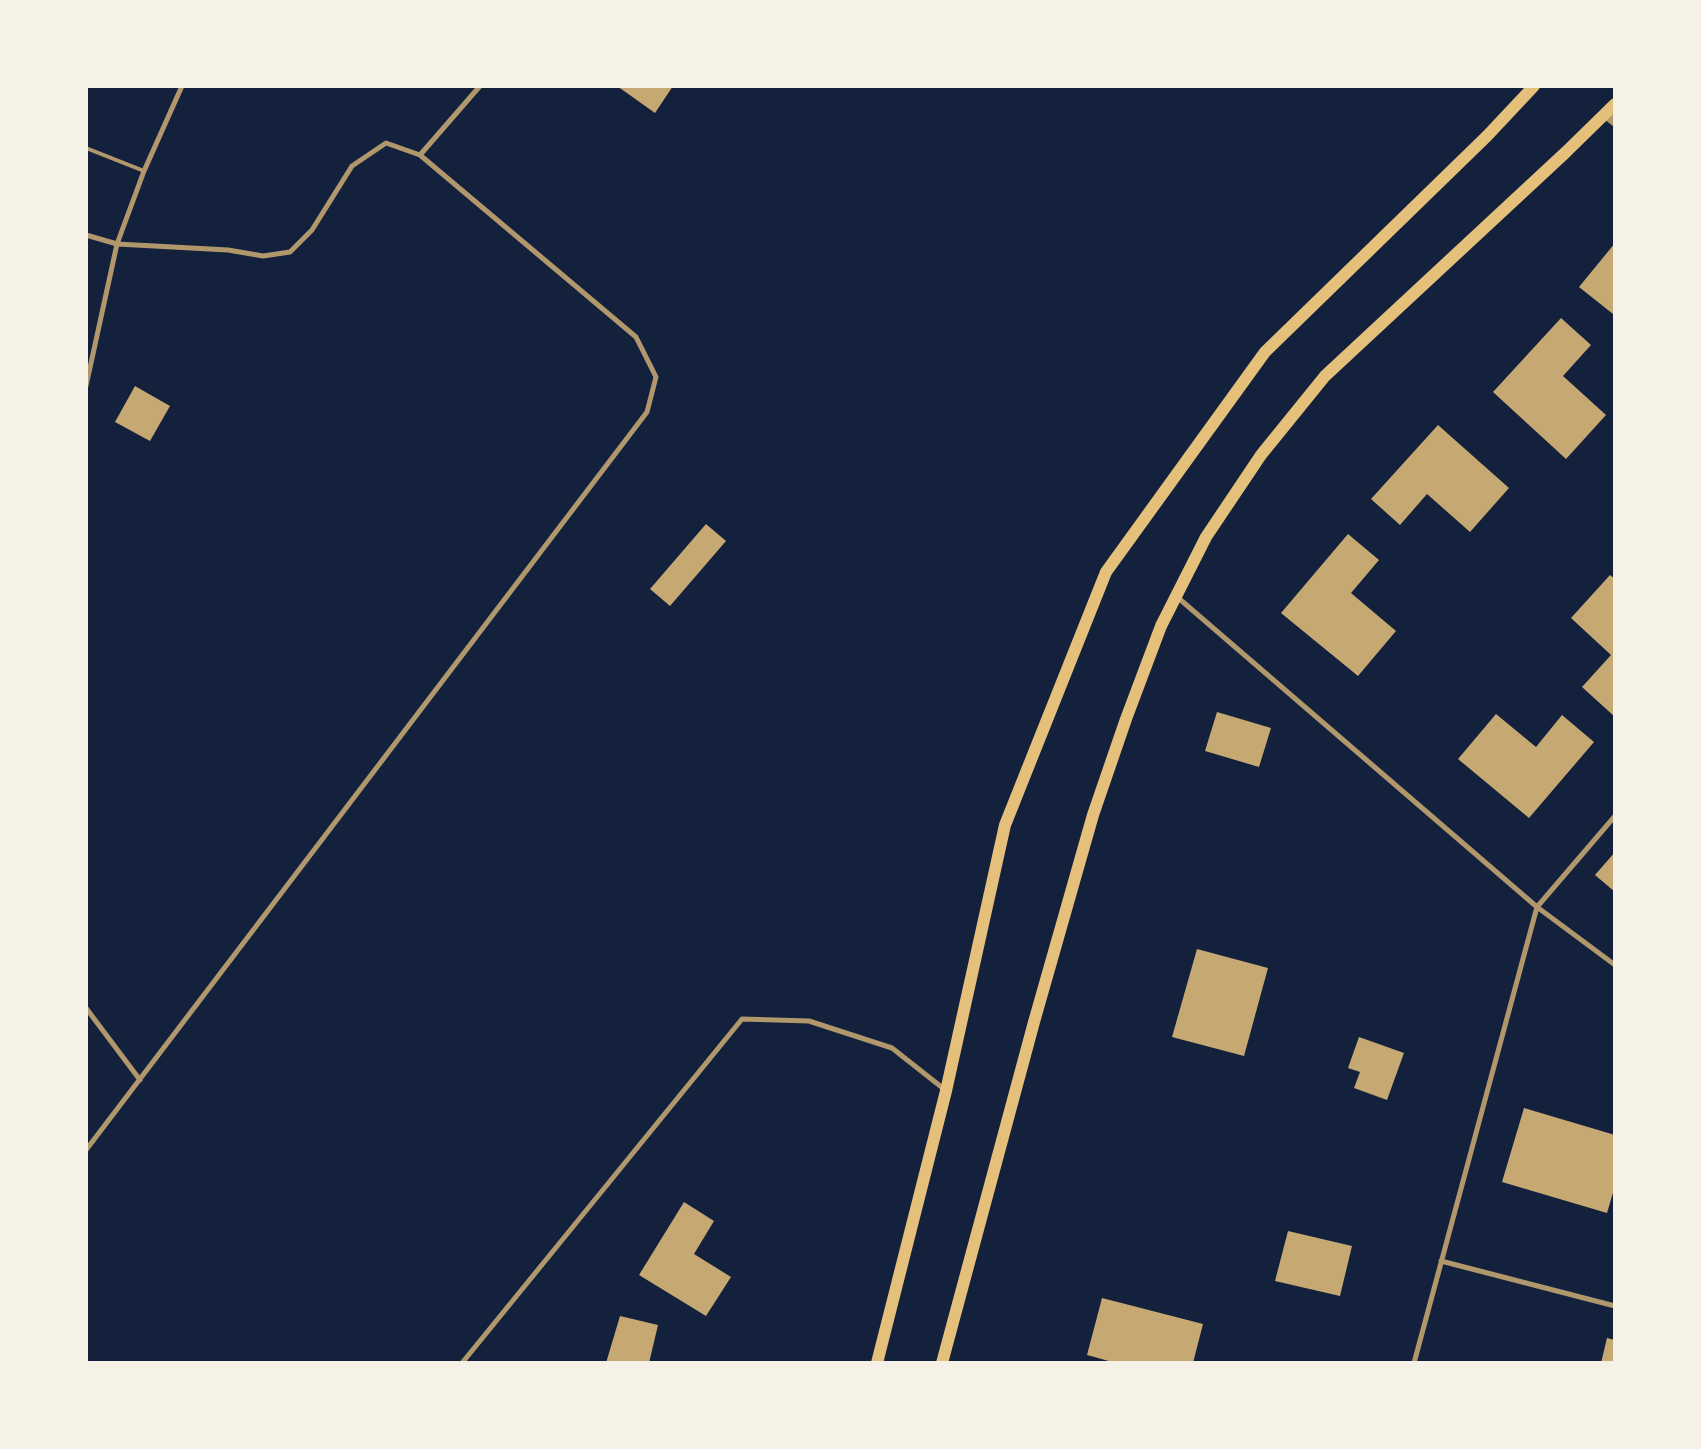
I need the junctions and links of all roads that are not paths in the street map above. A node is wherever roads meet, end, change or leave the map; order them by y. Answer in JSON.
{"nodes":[{"id":1,"x":182,"y":86,"type":"edge"},
{"id":2,"x":480,"y":86,"type":"edge"},
{"id":3,"x":1534,"y":86,"type":"edge"},
{"id":4,"x":1615,"y":104,"type":"edge"},
{"id":5,"x":1610,"y":118,"type":"edge"},
{"id":6,"x":86,"y":148,"type":"edge"},
{"id":7,"x":420,"y":155,"type":"junction"},
{"id":8,"x":144,"y":171,"type":"junction"},
{"id":9,"x":86,"y":235,"type":"edge"},
{"id":10,"x":117,"y":244,"type":"junction"},
{"id":11,"x":86,"y":386,"type":"edge"},
{"id":12,"x":1176,"y":596,"type":"junction"},
{"id":13,"x":1615,"y":816,"type":"edge"},
{"id":14,"x":1537,"y":907,"type":"junction"},
{"id":15,"x":1615,"y":965,"type":"edge"},
{"id":16,"x":86,"y":1008,"type":"edge"},
{"id":17,"x":140,"y":1080,"type":"junction"},
{"id":18,"x":946,"y":1091,"type":"junction"},
{"id":19,"x":86,"y":1150,"type":"edge"},
{"id":20,"x":1441,"y":1261,"type":"junction"},
{"id":21,"x":1615,"y":1306,"type":"edge"},
{"id":22,"x":462,"y":1363,"type":"edge"},
{"id":23,"x":877,"y":1363,"type":"edge"},
{"id":24,"x":942,"y":1363,"type":"edge"},
{"id":25,"x":1414,"y":1363,"type":"edge"}],
"edges":[{"from":1,"to":8,"type":"street"},
{"from":2,"to":7,"type":"street"},
{"from":3,"to":18,"type":"main road"},
{"from":4,"to":5,"type":"main road"},
{"from":5,"to":12,"type":"main road"},
{"from":6,"to":8,"type":"lane"},
{"from":7,"to":10,"type":"street"},
{"from":7,"to":17,"type":"street"},
{"from":8,"to":10,"type":"street"},
{"from":9,"to":10,"type":"street"},
{"from":10,"to":11,"type":"street"},
{"from":12,"to":14,"type":"street"},
{"from":12,"to":24,"type":"main road"},
{"from":13,"to":14,"type":"street"},
{"from":14,"to":15,"type":"street"},
{"from":14,"to":20,"type":"street"},
{"from":16,"to":17,"type":"street"},
{"from":17,"to":19,"type":"street"},
{"from":18,"to":22,"type":"street"},
{"from":18,"to":23,"type":"main road"},
{"from":20,"to":21,"type":"street"},
{"from":20,"to":25,"type":"street"}]}
